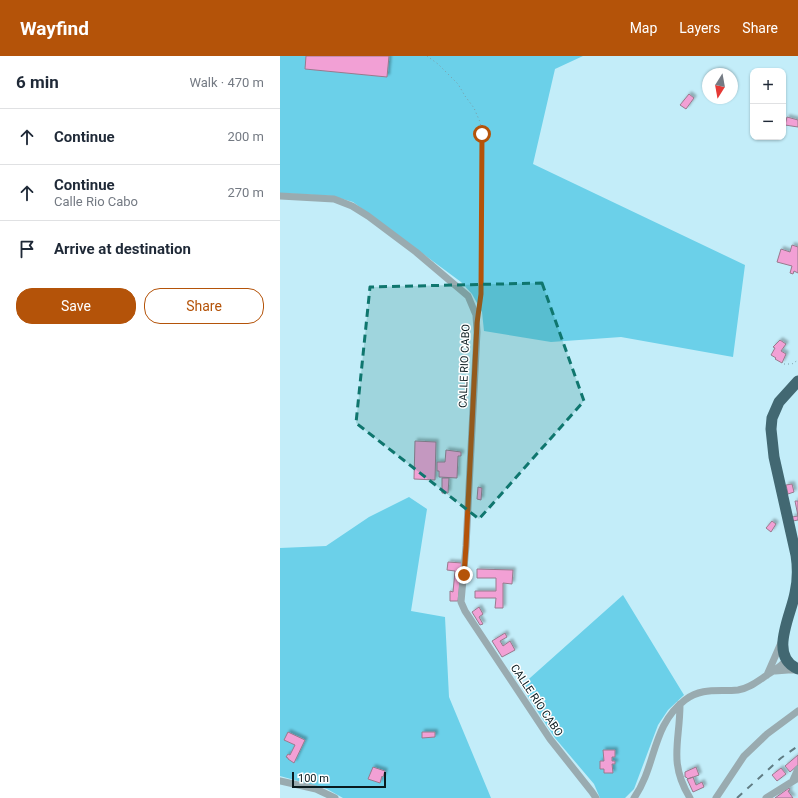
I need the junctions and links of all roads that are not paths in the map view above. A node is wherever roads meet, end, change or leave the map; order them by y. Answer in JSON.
{"nodes":[{"id":1,"x":280,"y":196,"type":"edge"},
{"id":2,"x":798,"y":381,"type":"edge"},
{"id":3,"x":465,"y":611,"type":"joint"},
{"id":4,"x":784,"y":635,"type":"junction"},
{"id":5,"x":786,"y":660,"type":"junction"},
{"id":6,"x":798,"y":670,"type":"edge"},
{"id":7,"x":769,"y":672,"type":"junction"},
{"id":8,"x":680,"y":704,"type":"junction"},
{"id":9,"x":798,"y":711,"type":"edge"},
{"id":10,"x":798,"y":769,"type":"edge"},
{"id":11,"x":796,"y":779,"type":"edge"},
{"id":12,"x":280,"y":781,"type":"edge"},
{"id":13,"x":335,"y":798,"type":"edge"},
{"id":14,"x":596,"y":798,"type":"edge"},
{"id":15,"x":634,"y":798,"type":"edge"},
{"id":16,"x":690,"y":798,"type":"edge"},
{"id":17,"x":716,"y":798,"type":"edge"},
{"id":18,"x":766,"y":798,"type":"edge"}],
"edges":[{"from":1,"to":3,"type":"street","name":"CALLE RIO CABO"},
{"from":2,"to":4,"type":"highway"},
{"from":3,"to":14,"type":"street","name":"CALLE RÍO CABO"},
{"from":4,"to":5,"type":"highway"},
{"from":4,"to":7,"type":"street"},
{"from":5,"to":6,"type":"highway"},
{"from":5,"to":7,"type":"street"},
{"from":6,"to":7,"type":"street"},
{"from":7,"to":8,"type":"street"},
{"from":8,"to":15,"type":"street"},
{"from":8,"to":16,"type":"street"},
{"from":9,"to":17,"type":"street"},
{"from":10,"to":11,"type":"street"},
{"from":11,"to":18,"type":"street"},
{"from":12,"to":13,"type":"street"}]}
